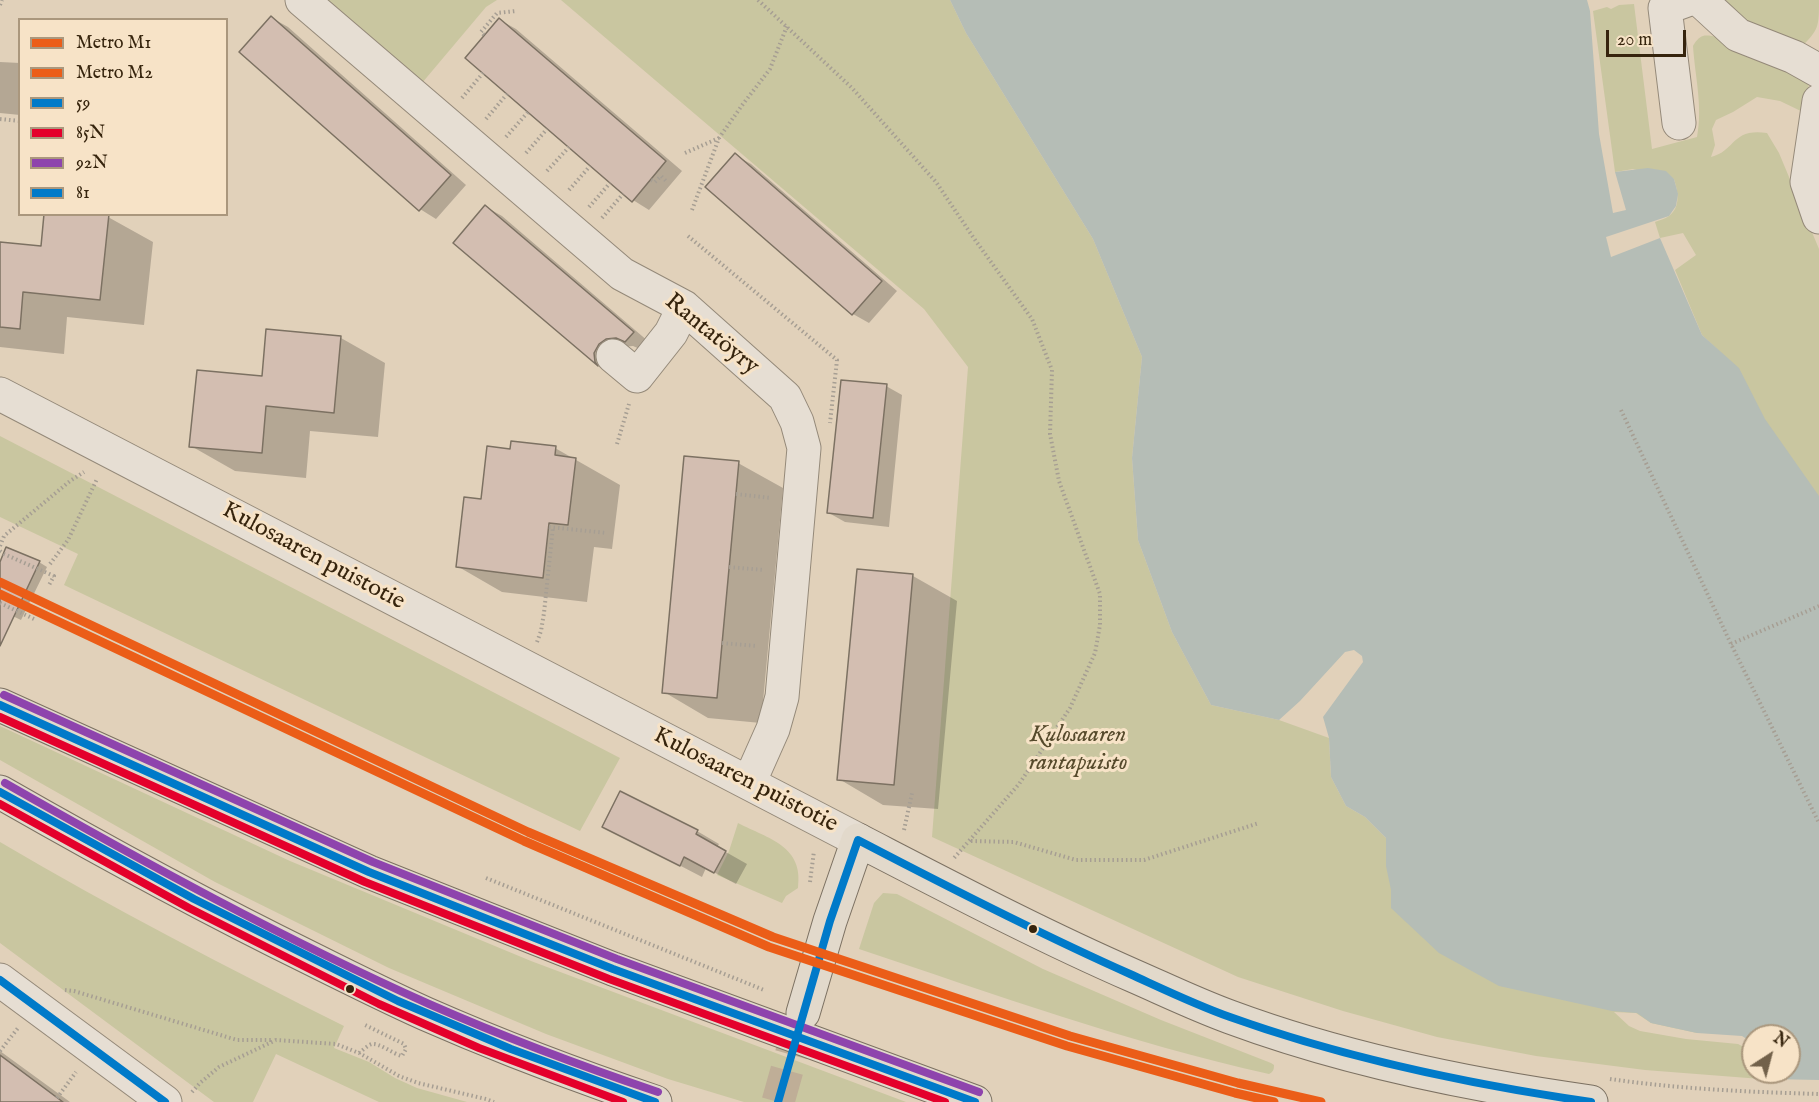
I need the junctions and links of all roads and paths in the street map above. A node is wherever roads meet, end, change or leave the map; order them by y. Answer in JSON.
{"nodes":[{"id":1,"x":2,"y":0,"type":"edge"},
{"id":2,"x":302,"y":0,"type":"edge"},
{"id":3,"x":758,"y":0,"type":"edge"},
{"id":4,"x":1687,"y":0,"type":"edge"},
{"id":5,"x":1700,"y":0,"type":"edge"},
{"id":6,"x":0,"y":5,"type":"edge"},
{"id":7,"x":516,"y":11,"type":"dead end"},
{"id":8,"x":787,"y":26,"type":"junction"},
{"id":9,"x":484,"y":35,"type":"dead end"},
{"id":10,"x":1819,"y":71,"type":"edge"},
{"id":11,"x":483,"y":73,"type":"dead end"},
{"id":12,"x":507,"y":94,"type":"dead end"},
{"id":13,"x":461,"y":99,"type":"dead end"},
{"id":14,"x":1819,"y":101,"type":"edge"},
{"id":15,"x":528,"y":112,"type":"dead end"},
{"id":16,"x":0,"y":119,"type":"edge"},
{"id":17,"x":485,"y":120,"type":"dead end"},
{"id":18,"x":18,"y":122,"type":"edge"},
{"id":19,"x":1679,"y":123,"type":"dead end"},
{"id":20,"x":547,"y":129,"type":"dead end"},
{"id":21,"x":506,"y":138,"type":"dead end"},
{"id":22,"x":719,"y":138,"type":"junction"},
{"id":23,"x":568,"y":147,"type":"dead end"},
{"id":24,"x":685,"y":153,"type":"dead end"},
{"id":25,"x":525,"y":154,"type":"dead end"},
{"id":26,"x":590,"y":166,"type":"dead end"},
{"id":27,"x":546,"y":173,"type":"dead end"},
{"id":28,"x":651,"y":180,"type":"dead end"},
{"id":29,"x":668,"y":182,"type":"dead end"},
{"id":30,"x":610,"y":183,"type":"dead end"},
{"id":31,"x":568,"y":191,"type":"dead end"},
{"id":32,"x":623,"y":194,"type":"dead end"},
{"id":33,"x":588,"y":208,"type":"dead end"},
{"id":34,"x":692,"y":210,"type":"dead end"},
{"id":35,"x":1819,"y":217,"type":"edge"},
{"id":36,"x":601,"y":220,"type":"dead end"},
{"id":37,"x":684,"y":307,"type":"junction"},
{"id":38,"x":625,"y":366,"type":"joint"},
{"id":39,"x":0,"y":393,"type":"edge"},
{"id":40,"x":1621,"y":410,"type":"dead end"},
{"id":41,"x":617,"y":444,"type":"dead end"},
{"id":42,"x":84,"y":472,"type":"dead end"},
{"id":43,"x":97,"y":479,"type":"dead end"},
{"id":44,"x":736,"y":494,"type":"dead end"},
{"id":45,"x":775,"y":499,"type":"dead end"},
{"id":46,"x":607,"y":533,"type":"dead end"},
{"id":47,"x":0,"y":548,"type":"edge"},
{"id":48,"x":50,"y":564,"type":"dead end"},
{"id":49,"x":729,"y":567,"type":"dead end"},
{"id":50,"x":768,"y":571,"type":"dead end"},
{"id":51,"x":49,"y":585,"type":"dead end"},
{"id":52,"x":0,"y":603,"type":"edge"},
{"id":53,"x":1819,"y":606,"type":"edge"},
{"id":54,"x":34,"y":619,"type":"dead end"},
{"id":55,"x":722,"y":643,"type":"dead end"},
{"id":56,"x":536,"y":644,"type":"dead end"},
{"id":57,"x":1731,"y":644,"type":"junction"},
{"id":58,"x":761,"y":646,"type":"dead end"},
{"id":59,"x":0,"y":705,"type":"edge"},
{"id":60,"x":749,"y":783,"type":"junction"},
{"id":61,"x":0,"y":792,"type":"edge"},
{"id":62,"x":912,"y":793,"type":"dead end"},
{"id":63,"x":1819,"y":823,"type":"edge"},
{"id":64,"x":1259,"y":824,"type":"dead end"},
{"id":65,"x":903,"y":832,"type":"dead end"},
{"id":66,"x":858,"y":840,"type":"junction"},
{"id":67,"x":970,"y":841,"type":"junction"},
{"id":68,"x":954,"y":859,"type":"dead end"},
{"id":69,"x":486,"y":878,"type":"dead end"},
{"id":70,"x":0,"y":980,"type":"edge"},
{"id":71,"x":57,"y":990,"type":"dead end"},
{"id":72,"x":768,"y":992,"type":"dead end"},
{"id":73,"x":803,"y":1013,"type":"tunnel mouth"},
{"id":74,"x":22,"y":1022,"type":"dead end"},
{"id":75,"x":365,"y":1025,"type":"dead end"},
{"id":76,"x":276,"y":1040,"type":"junction"},
{"id":77,"x":0,"y":1050,"type":"edge"},
{"id":78,"x":359,"y":1053,"type":"junction"},
{"id":79,"x":81,"y":1065,"type":"dead end"},
{"id":80,"x":1596,"y":1090,"type":"edge"},
{"id":81,"x":1819,"y":1094,"type":"edge"},
{"id":82,"x":57,"y":1098,"type":"dead end"},
{"id":83,"x":178,"y":1098,"type":"edge"},
{"id":84,"x":494,"y":1102,"type":"edge"},
{"id":85,"x":655,"y":1102,"type":"edge"},
{"id":86,"x":975,"y":1102,"type":"edge"}],
"edges":[{"from":1,"to":6,"type":"path"},
{"from":2,"to":37,"type":"street","name":"Rantatöyry"},
{"from":3,"to":8,"type":"path"},
{"from":4,"to":19,"type":"street"},
{"from":5,"to":10,"type":"street"},
{"from":7,"to":9,"type":"path"},
{"from":8,"to":22,"type":"path"},
{"from":8,"to":67,"type":"path"},
{"from":11,"to":13,"type":"path"},
{"from":12,"to":17,"type":"path"},
{"from":14,"to":35,"type":"street"},
{"from":15,"to":21,"type":"path"},
{"from":16,"to":18,"type":"path"},
{"from":20,"to":25,"type":"path"},
{"from":22,"to":24,"type":"path"},
{"from":22,"to":34,"type":"path"},
{"from":23,"to":27,"type":"path"},
{"from":26,"to":31,"type":"path"},
{"from":28,"to":29,"type":"path"},
{"from":30,"to":33,"type":"path"},
{"from":32,"to":36,"type":"path"},
{"from":37,"to":38,"type":"street"},
{"from":37,"to":60,"type":"street","name":"Rantatöyry"},
{"from":38,"to":41,"type":"path"},
{"from":39,"to":60,"type":"street","name":"Kulosaaren puistotie"},
{"from":40,"to":57,"type":"path"},
{"from":42,"to":47,"type":"path"},
{"from":43,"to":48,"type":"path"},
{"from":44,"to":45,"type":"path"},
{"from":46,"to":56,"type":"path"},
{"from":47,"to":51,"type":"path"},
{"from":49,"to":50,"type":"path"},
{"from":52,"to":54,"type":"path"},
{"from":53,"to":57,"type":"path"},
{"from":55,"to":58,"type":"path"},
{"from":57,"to":63,"type":"path"},
{"from":59,"to":86,"type":"main road"},
{"from":60,"to":66,"type":"street","name":"Kulosaaren puistotie"},
{"from":61,"to":85,"type":"main road"},
{"from":62,"to":65,"type":"path"},
{"from":64,"to":67,"type":"path"},
{"from":66,"to":73,"type":"main road"},
{"from":66,"to":80,"type":"main road","name":"Kulosaaren puistotie"},
{"from":67,"to":68,"type":"path"},
{"from":69,"to":72,"type":"path"},
{"from":70,"to":83,"type":"street"},
{"from":71,"to":76,"type":"path"},
{"from":74,"to":77,"type":"path"},
{"from":75,"to":78,"type":"path"},
{"from":76,"to":78,"type":"path"},
{"from":76,"to":83,"type":"path"},
{"from":78,"to":84,"type":"path"},
{"from":79,"to":82,"type":"path"},
{"from":80,"to":81,"type":"path"}]}
